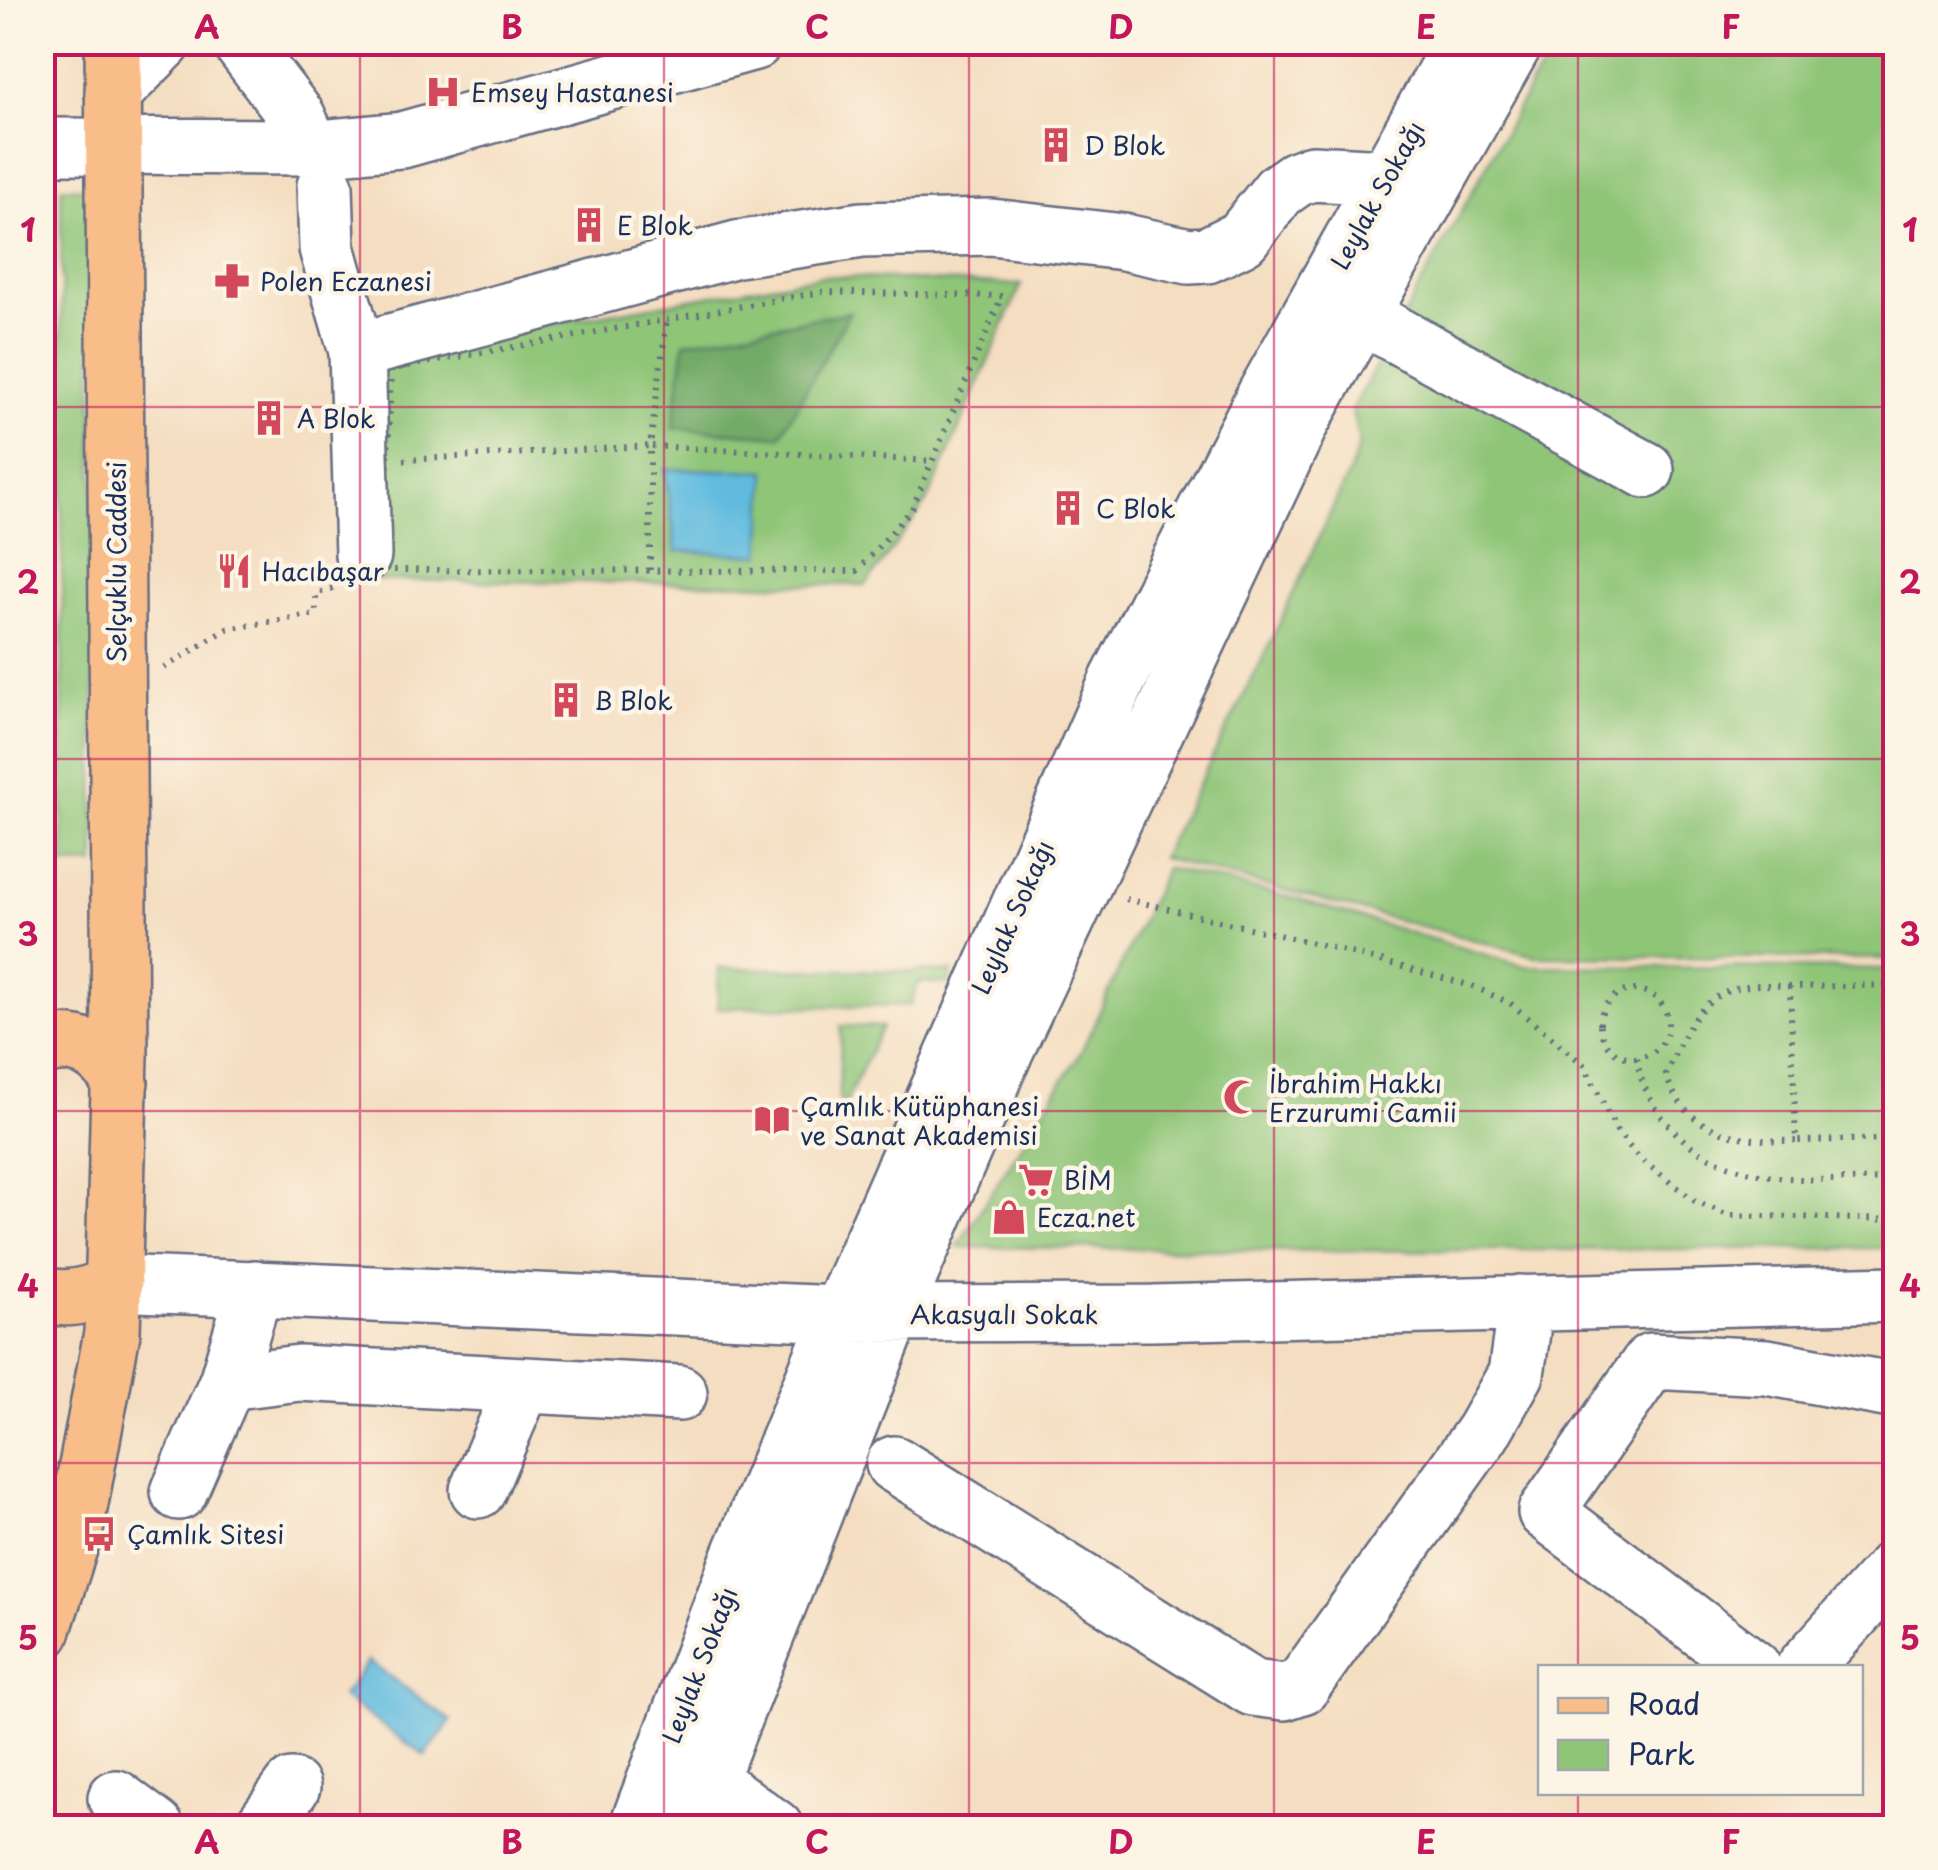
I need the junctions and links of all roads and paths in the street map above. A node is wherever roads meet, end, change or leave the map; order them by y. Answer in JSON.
{"nodes":[{"id":1,"x":164,"y":42,"type":"edge"},
{"id":2,"x":240,"y":42,"type":"edge"},
{"id":3,"x":754,"y":42,"type":"edge"},
{"id":4,"x":1462,"y":42,"type":"edge"},
{"id":5,"x":1515,"y":42,"type":"edge"},
{"id":6,"x":113,"y":68,"type":"edge"},
{"id":7,"x":42,"y":146,"type":"edge"},
{"id":8,"x":114,"y":148,"type":"junction"},
{"id":9,"x":318,"y":166,"type":"junction"},
{"id":10,"x":1386,"y":177,"type":"junction"},
{"id":11,"x":1360,"y":315,"type":"junction"},
{"id":12,"x":667,"y":320,"type":"junction"},
{"id":13,"x":357,"y":350,"type":"junction"},
{"id":14,"x":650,"y":446,"type":"junction"},
{"id":15,"x":932,"y":460,"type":"junction"},
{"id":16,"x":388,"y":462,"type":"junction"},
{"id":17,"x":1646,"y":470,"type":"dead end"},
{"id":18,"x":650,"y":570,"type":"junction"},
{"id":19,"x":366,"y":571,"type":"junction"},
{"id":20,"x":116,"y":697,"type":"junction"},
{"id":21,"x":1080,"y":889,"type":"junction"},
{"id":22,"x":1896,"y":986,"type":"edge"},
{"id":23,"x":1790,"y":987,"type":"junction"},
{"id":24,"x":42,"y":1048,"type":"edge"},
{"id":25,"x":1637,"y":1058,"type":"junction"},
{"id":26,"x":120,"y":1082,"type":"junction"},
{"id":27,"x":1896,"y":1139,"type":"edge"},
{"id":28,"x":1796,"y":1141,"type":"junction"},
{"id":29,"x":1896,"y":1179,"type":"edge"},
{"id":30,"x":1896,"y":1220,"type":"edge"},
{"id":31,"x":114,"y":1282,"type":"junction"},
{"id":32,"x":254,"y":1288,"type":"junction"},
{"id":33,"x":42,"y":1294,"type":"edge"},
{"id":34,"x":1896,"y":1294,"type":"edge"},
{"id":35,"x":1520,"y":1304,"type":"junction"},
{"id":36,"x":866,"y":1314,"type":"junction"},
{"id":37,"x":227,"y":1382,"type":"junction"},
{"id":38,"x":523,"y":1385,"type":"junction"},
{"id":39,"x":1896,"y":1391,"type":"edge"},
{"id":40,"x":679,"y":1394,"type":"dead end"},
{"id":41,"x":894,"y":1464,"type":"dead end"},
{"id":42,"x":478,"y":1490,"type":"dead end"},
{"id":43,"x":179,"y":1492,"type":"dead end"},
{"id":44,"x":1896,"y":1566,"type":"edge"},
{"id":45,"x":42,"y":1632,"type":"edge"},
{"id":46,"x":1749,"y":1665,"type":"edge"},
{"id":47,"x":1807,"y":1665,"type":"edge"},
{"id":48,"x":700,"y":1804,"type":"edge"},
{"id":49,"x":637,"y":1828,"type":"edge"},
{"id":50,"x":775,"y":1828,"type":"edge"}],
"edges":[{"from":1,"to":6,"type":"street"},
{"from":2,"to":9,"type":"street"},
{"from":3,"to":9,"type":"street"},
{"from":4,"to":10,"type":"street","name":"Leylak Sokağı"},
{"from":5,"to":11,"type":"street","name":"Leylak Sokağı"},
{"from":6,"to":8,"type":"main road","name":"Selçuklu Caddesi"},
{"from":7,"to":8,"type":"street"},
{"from":8,"to":9,"type":"street"},
{"from":8,"to":20,"type":"main road","name":"Selçuklu Caddesi"},
{"from":9,"to":13,"type":"street"},
{"from":10,"to":13,"type":"street"},
{"from":10,"to":36,"type":"street","name":"Leylak Sokağı"},
{"from":11,"to":17,"type":"street"},
{"from":11,"to":21,"type":"street","name":"Leylak Sokağı"},
{"from":12,"to":14,"type":"path"},
{"from":12,"to":15,"type":"path"},
{"from":12,"to":16,"type":"path"},
{"from":13,"to":19,"type":"street"},
{"from":14,"to":15,"type":"path"},
{"from":14,"to":16,"type":"path"},
{"from":14,"to":18,"type":"path"},
{"from":15,"to":18,"type":"path"},
{"from":16,"to":19,"type":"path"},
{"from":18,"to":19,"type":"path"},
{"from":19,"to":20,"type":"path"},
{"from":20,"to":26,"type":"main road","name":"Selçuklu Caddesi"},
{"from":21,"to":30,"type":"path"},
{"from":21,"to":36,"type":"street","name":"Leylak Sokağı"},
{"from":22,"to":23,"type":"path"},
{"from":23,"to":28,"type":"path"},
{"from":23,"to":28,"type":"path"},
{"from":24,"to":26,"type":"main road"},
{"from":25,"to":25,"type":"path"},
{"from":25,"to":29,"type":"path"},
{"from":26,"to":31,"type":"main road","name":"Selçuklu Caddesi"},
{"from":27,"to":28,"type":"path"},
{"from":31,"to":32,"type":"street","name":"Akasyalı Sokak"},
{"from":31,"to":33,"type":"main road"},
{"from":31,"to":45,"type":"main road","name":"Selçuklu Caddesi"},
{"from":32,"to":36,"type":"street","name":"Akasyalı Sokak"},
{"from":32,"to":37,"type":"street"},
{"from":34,"to":35,"type":"street","name":"Akasyalı Sokak"},
{"from":35,"to":36,"type":"street","name":"Akasyalı Sokak"},
{"from":35,"to":41,"type":"street"},
{"from":36,"to":48,"type":"street","name":"Leylak Sokağı"},
{"from":36,"to":49,"type":"street","name":"Leylak Sokağı"},
{"from":37,"to":38,"type":"street"},
{"from":37,"to":43,"type":"street"},
{"from":38,"to":40,"type":"street"},
{"from":38,"to":42,"type":"street"},
{"from":39,"to":46,"type":"street"},
{"from":44,"to":47,"type":"street"},
{"from":48,"to":50,"type":"street"}]}
